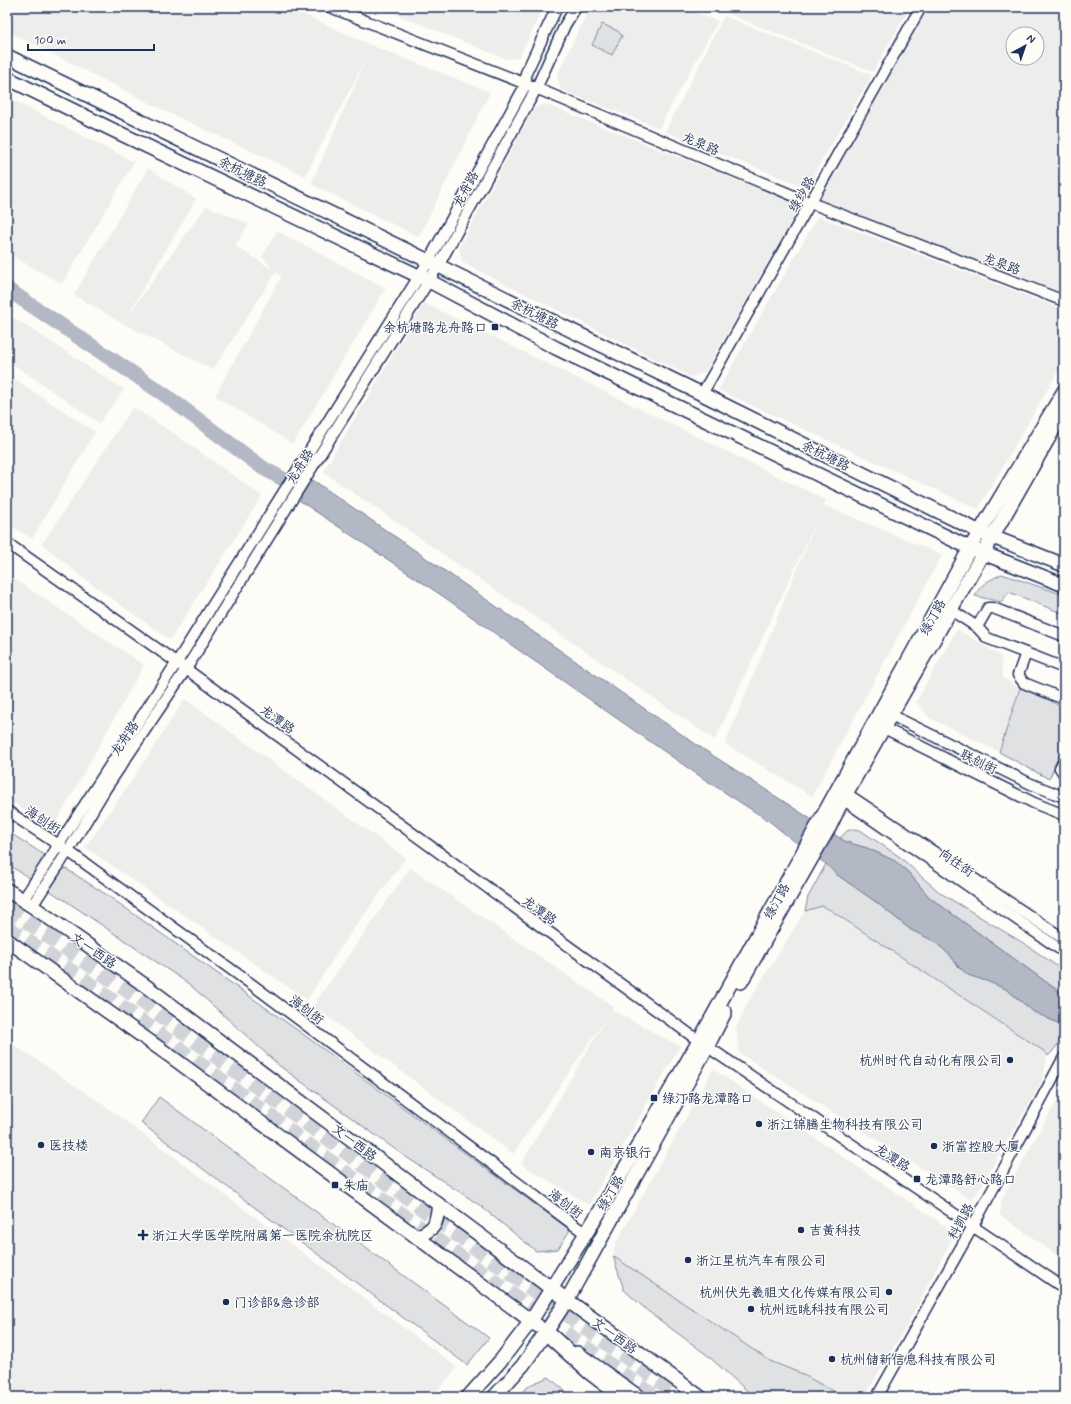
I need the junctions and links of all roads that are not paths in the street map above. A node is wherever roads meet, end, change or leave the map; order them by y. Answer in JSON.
{"nodes":[{"id":1,"x":330,"y":7,"type":"edge"},
{"id":2,"x":576,"y":7,"type":"edge"},
{"id":3,"x":921,"y":7,"type":"edge"},
{"id":4,"x":561,"y":9,"type":"edge"},
{"id":5,"x":565,"y":26,"type":"junction"},
{"id":6,"x":7,"y":56,"type":"edge"},
{"id":7,"x":7,"y":78,"type":"edge"},
{"id":8,"x":526,"y":84,"type":"junction"},
{"id":9,"x":536,"y":89,"type":"junction"},
{"id":10,"x":811,"y":203,"type":"junction"},
{"id":11,"x":433,"y":264,"type":"junction"},
{"id":12,"x":424,"y":279,"type":"junction"},
{"id":13,"x":1064,"y":301,"type":"edge"},
{"id":14,"x":1064,"y":391,"type":"edge"},
{"id":15,"x":702,"y":394,"type":"junction"},
{"id":16,"x":1064,"y":411,"type":"edge"},
{"id":17,"x":980,"y":532,"type":"junction"},
{"id":18,"x":993,"y":538,"type":"junction"},
{"id":19,"x":7,"y":543,"type":"edge"},
{"id":20,"x":970,"y":548,"type":"junction"},
{"id":21,"x":984,"y":554,"type":"junction"},
{"id":22,"x":1064,"y":565,"type":"edge"},
{"id":23,"x":1064,"y":586,"type":"edge"},
{"id":24,"x":951,"y":610,"type":"junction"},
{"id":25,"x":977,"y":627,"type":"junction"},
{"id":26,"x":1064,"y":636,"type":"edge"},
{"id":27,"x":1026,"y":653,"type":"junction"},
{"id":28,"x":178,"y":662,"type":"junction"},
{"id":29,"x":1064,"y":668,"type":"edge"},
{"id":30,"x":186,"y":669,"type":"junction"},
{"id":31,"x":1064,"y":699,"type":"edge"},
{"id":32,"x":891,"y":715,"type":"junction"},
{"id":33,"x":884,"y":728,"type":"junction"},
{"id":34,"x":1064,"y":760,"type":"edge"},
{"id":35,"x":1064,"y":774,"type":"edge"},
{"id":36,"x":841,"y":793,"type":"junction"},
{"id":37,"x":1064,"y":798,"type":"edge"},
{"id":38,"x":7,"y":812,"type":"edge"},
{"id":39,"x":1064,"y":815,"type":"edge"},
{"id":40,"x":59,"y":845,"type":"junction"},
{"id":41,"x":68,"y":851,"type":"junction"},
{"id":42,"x":7,"y":890,"type":"edge"},
{"id":43,"x":27,"y":903,"type":"junction"},
{"id":44,"x":1064,"y":939,"type":"edge"},
{"id":45,"x":7,"y":940,"type":"edge"},
{"id":46,"x":1064,"y":952,"type":"edge"},
{"id":47,"x":703,"y":1044,"type":"junction"},
{"id":48,"x":1064,"y":1057,"type":"edge"},
{"id":49,"x":440,"y":1205,"type":"junction"},
{"id":50,"x":973,"y":1226,"type":"junction"},
{"id":51,"x":586,"y":1234,"type":"junction"},
{"id":52,"x":417,"y":1238,"type":"junction"},
{"id":53,"x":1064,"y":1288,"type":"edge"},
{"id":54,"x":552,"y":1289,"type":"junction"},
{"id":55,"x":567,"y":1300,"type":"junction"},
{"id":56,"x":531,"y":1321,"type":"junction"},
{"id":57,"x":546,"y":1332,"type":"junction"},
{"id":58,"x":468,"y":1397,"type":"edge"},
{"id":59,"x":494,"y":1397,"type":"edge"},
{"id":60,"x":623,"y":1397,"type":"edge"},
{"id":61,"x":639,"y":1397,"type":"edge"},
{"id":62,"x":700,"y":1397,"type":"edge"},
{"id":63,"x":877,"y":1397,"type":"edge"}],
"edges":[{"from":1,"to":8,"type":"street","name":"龙泉路"},
{"from":2,"to":5,"type":"street","name":"龙舟路"},
{"from":3,"to":10,"type":"street","name":"绿纱路"},
{"from":4,"to":5,"type":"street","name":"龙舟路"},
{"from":4,"to":8,"type":"street","name":"龙舟路"},
{"from":5,"to":9,"type":"street","name":"龙舟路"},
{"from":6,"to":11,"type":"main road","name":"余杭塘路"},
{"from":7,"to":12,"type":"main road","name":"余杭塘路"},
{"from":8,"to":9,"type":"street","name":"龙泉路"},
{"from":8,"to":11,"type":"street","name":"龙舟路"},
{"from":9,"to":10,"type":"street","name":"龙泉路"},
{"from":9,"to":11,"type":"street","name":"龙舟路"},
{"from":10,"to":13,"type":"street","name":"龙泉路"},
{"from":10,"to":15,"type":"street","name":"绿纱路"},
{"from":11,"to":12,"type":"street","name":"龙舟路"},
{"from":11,"to":15,"type":"main road","name":"余杭塘路"},
{"from":12,"to":20,"type":"main road","name":"余杭塘路"},
{"from":12,"to":28,"type":"street","name":"龙舟路"},
{"from":12,"to":30,"type":"street","name":"龙舟路"},
{"from":14,"to":17,"type":"main road","name":"绿汀路"},
{"from":15,"to":17,"type":"main road","name":"余杭塘路"},
{"from":16,"to":18,"type":"main road","name":"绿汀路"},
{"from":17,"to":18,"type":"main road","name":"余杭塘路"},
{"from":17,"to":20,"type":"main road","name":"绿汀路"},
{"from":18,"to":21,"type":"main road","name":"绿汀路"},
{"from":18,"to":22,"type":"main road","name":"余杭塘路"},
{"from":19,"to":28,"type":"street","name":"龙潭路"},
{"from":20,"to":21,"type":"main road","name":"余杭塘路"},
{"from":20,"to":36,"type":"main road","name":"绿汀路"},
{"from":21,"to":23,"type":"main road","name":"余杭塘路"},
{"from":21,"to":24,"type":"main road","name":"绿汀路"},
{"from":24,"to":25,"type":"street"},
{"from":24,"to":32,"type":"main road","name":"绿汀路"},
{"from":25,"to":26,"type":"street"},
{"from":25,"to":27,"type":"street"},
{"from":27,"to":29,"type":"street"},
{"from":27,"to":31,"type":"street"},
{"from":28,"to":30,"type":"street","name":"龙潭路"},
{"from":28,"to":40,"type":"street","name":"龙舟路"},
{"from":30,"to":41,"type":"street","name":"龙舟路"},
{"from":30,"to":47,"type":"street","name":"龙潭路"},
{"from":32,"to":33,"type":"main road","name":"绿汀路"},
{"from":32,"to":37,"type":"street","name":"联创街"},
{"from":33,"to":36,"type":"main road","name":"绿汀路"},
{"from":33,"to":39,"type":"street","name":"联创街"},
{"from":34,"to":35,"type":"street"},
{"from":36,"to":44,"type":"street","name":"向往街"},
{"from":36,"to":46,"type":"street","name":"向往街"},
{"from":36,"to":47,"type":"main road","name":"绿汀路"},
{"from":38,"to":40,"type":"street","name":"海创街"},
{"from":40,"to":41,"type":"street","name":"海创街"},
{"from":40,"to":43,"type":"street","name":"龙舟路"},
{"from":41,"to":43,"type":"street","name":"龙舟路"},
{"from":41,"to":51,"type":"street","name":"海创街"},
{"from":42,"to":43,"type":"main road","name":"文一西路"},
{"from":43,"to":49,"type":"main road","name":"文一西路"},
{"from":45,"to":52,"type":"main road"},
{"from":47,"to":50,"type":"street","name":"龙潭路"},
{"from":47,"to":51,"type":"main road","name":"绿汀路"},
{"from":47,"to":55,"type":"main road","name":"绿汀路"},
{"from":48,"to":50,"type":"street","name":"科凯路"},
{"from":49,"to":52,"type":"main road"},
{"from":49,"to":54,"type":"main road","name":"文一西路"},
{"from":50,"to":53,"type":"street","name":"龙潭路"},
{"from":50,"to":63,"type":"street","name":"科凯路"},
{"from":51,"to":54,"type":"main road","name":"绿汀路"},
{"from":52,"to":56,"type":"main road"},
{"from":54,"to":55,"type":"main road","name":"文一西路"},
{"from":54,"to":56,"type":"main road","name":"绿汀路"},
{"from":55,"to":57,"type":"main road","name":"绿汀路"},
{"from":55,"to":62,"type":"main road","name":"文一西路"},
{"from":56,"to":57,"type":"main road"},
{"from":56,"to":58,"type":"main road","name":"绿汀路"},
{"from":57,"to":59,"type":"main road","name":"绿汀路"},
{"from":57,"to":60,"type":"highway"},
{"from":57,"to":61,"type":"main road"}]}
